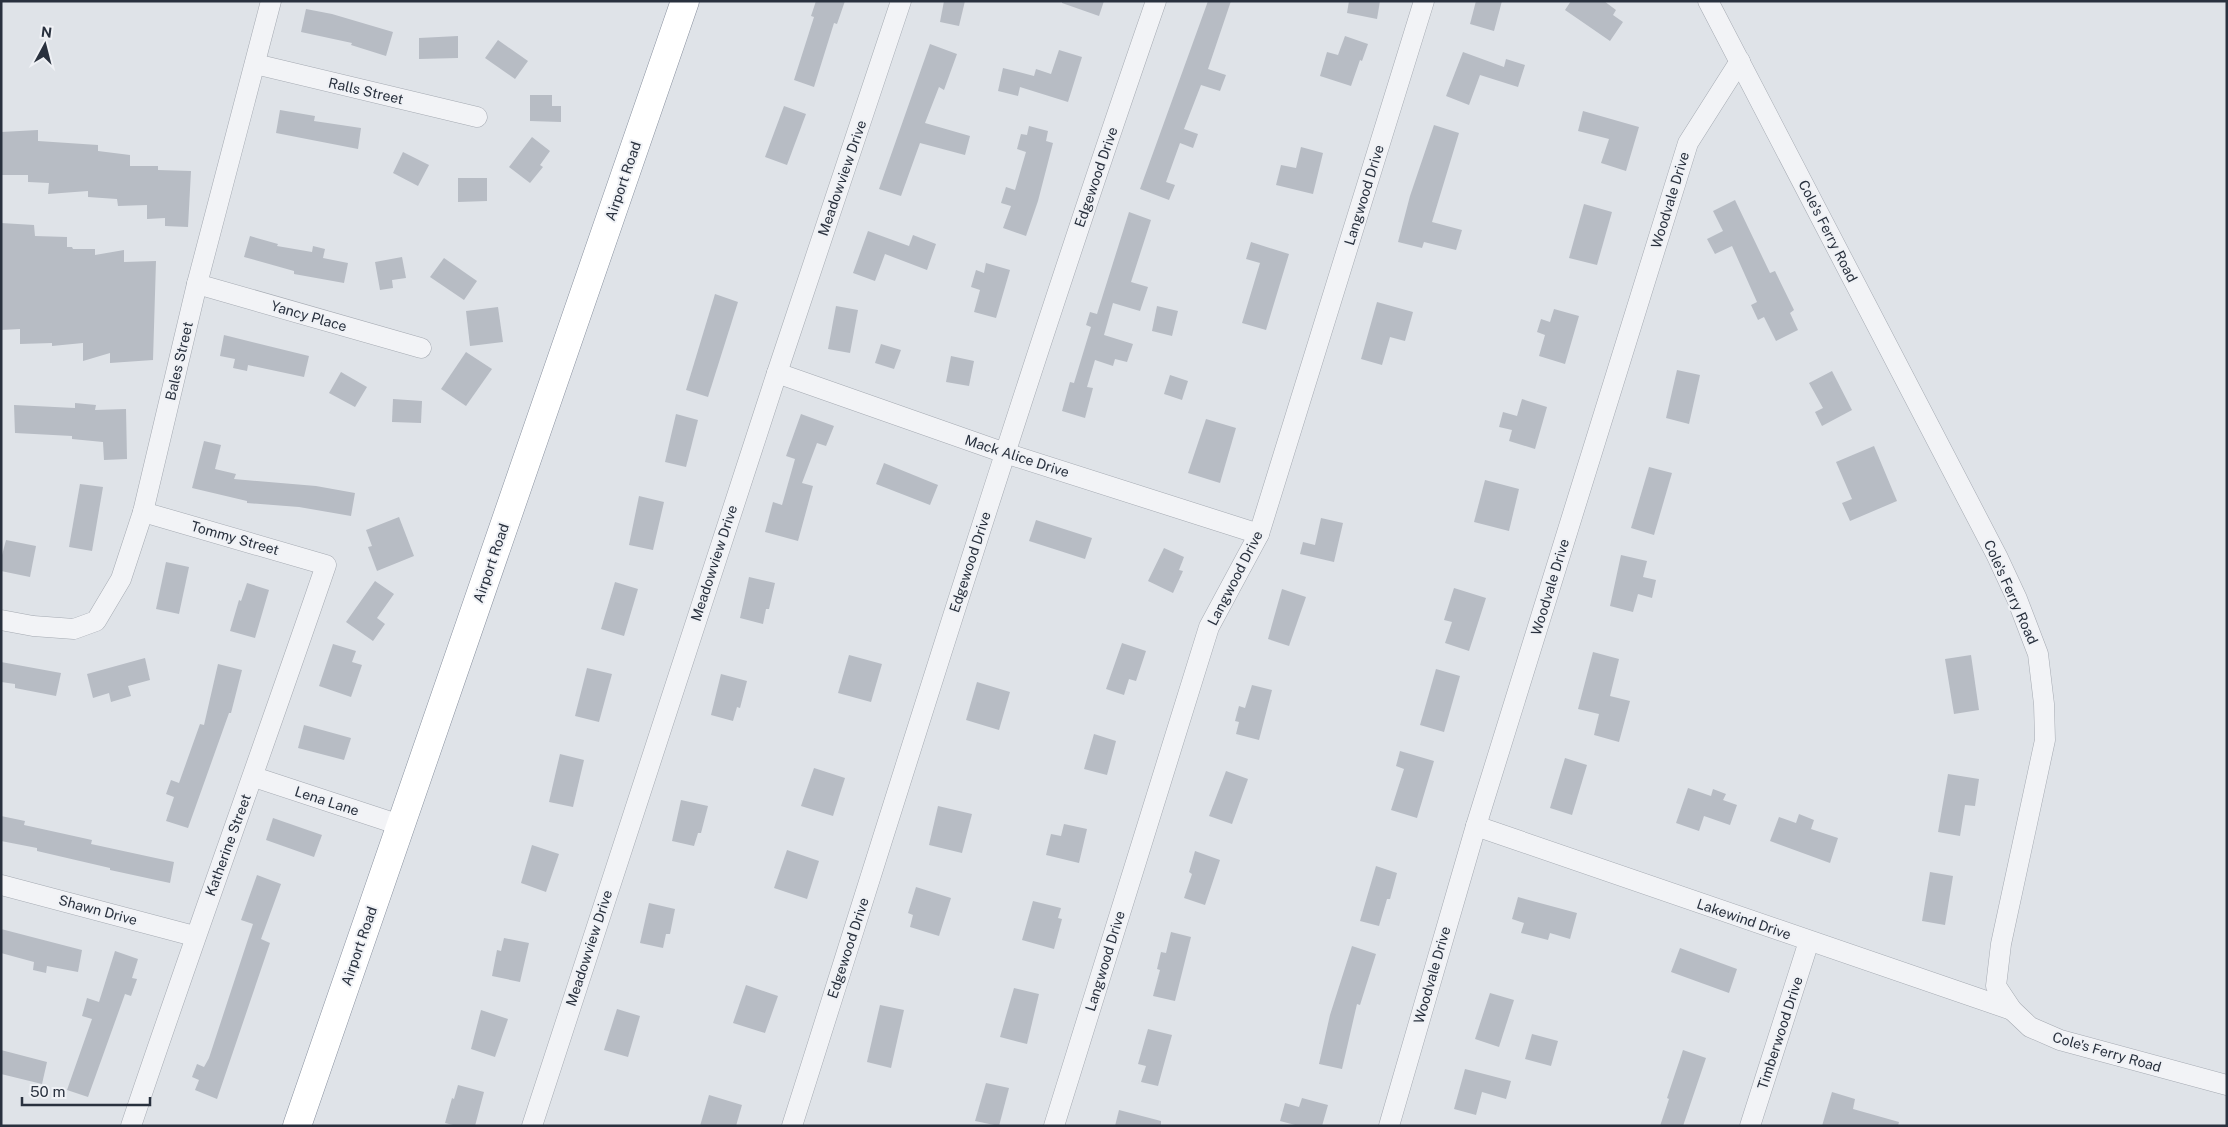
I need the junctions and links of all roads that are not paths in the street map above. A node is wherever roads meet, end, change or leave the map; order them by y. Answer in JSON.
{"nodes":[{"id":1,"x":271,"y":1,"type":"edge"},
{"id":2,"x":685,"y":1,"type":"edge"},
{"id":3,"x":901,"y":1,"type":"edge"},
{"id":4,"x":1156,"y":1,"type":"edge"},
{"id":5,"x":1424,"y":1,"type":"edge"},
{"id":6,"x":1708,"y":1,"type":"edge"},
{"id":7,"x":1740,"y":61,"type":"junction"},
{"id":8,"x":255,"y":64,"type":"junction"},
{"id":9,"x":477,"y":117,"type":"dead end"},
{"id":10,"x":197,"y":284,"type":"junction"},
{"id":11,"x":421,"y":348,"type":"dead end"},
{"id":12,"x":777,"y":373,"type":"junction"},
{"id":13,"x":1005,"y":453,"type":"junction"},
{"id":14,"x":143,"y":512,"type":"junction"},
{"id":15,"x":1259,"y":534,"type":"junction"},
{"id":16,"x":326,"y":565,"type":"joint"},
{"id":17,"x":1,"y":620,"type":"edge"},
{"id":18,"x":254,"y":777,"type":"junction"},
{"id":19,"x":400,"y":825,"type":"junction"},
{"id":20,"x":1476,"y":826,"type":"junction"},
{"id":21,"x":1,"y":885,"type":"edge"},
{"id":22,"x":194,"y":936,"type":"junction"},
{"id":23,"x":1810,"y":941,"type":"junction"},
{"id":24,"x":2012,"y":1010,"type":"junction"},
{"id":25,"x":2227,"y":1086,"type":"edge"},
{"id":26,"x":131,"y":1126,"type":"edge"},
{"id":27,"x":297,"y":1126,"type":"edge"},
{"id":28,"x":532,"y":1126,"type":"edge"},
{"id":29,"x":792,"y":1126,"type":"edge"},
{"id":30,"x":1054,"y":1126,"type":"edge"},
{"id":31,"x":1389,"y":1126,"type":"edge"},
{"id":32,"x":1750,"y":1126,"type":"edge"}],
"edges":[{"from":1,"to":8,"type":"street","name":"Bales Street"},
{"from":2,"to":19,"type":"highway","name":"Airport Road"},
{"from":3,"to":12,"type":"street","name":"Meadowview Drive"},
{"from":4,"to":13,"type":"street","name":"Edgewood Drive"},
{"from":5,"to":15,"type":"street","name":"Langwood Drive"},
{"from":6,"to":7,"type":"street","name":"Cole's Ferry Road"},
{"from":7,"to":20,"type":"street","name":"Woodvale Drive"},
{"from":7,"to":24,"type":"street","name":"Cole's Ferry Road"},
{"from":8,"to":9,"type":"street","name":"Ralls Street"},
{"from":8,"to":10,"type":"street","name":"Bales Street"},
{"from":10,"to":11,"type":"street","name":"Yancy Place"},
{"from":10,"to":14,"type":"street","name":"Bales Street"},
{"from":12,"to":13,"type":"street","name":"Mack Alice Drive"},
{"from":12,"to":28,"type":"street","name":"Meadowview Drive"},
{"from":13,"to":15,"type":"street","name":"Mack Alice Drive"},
{"from":13,"to":29,"type":"street","name":"Edgewood Drive"},
{"from":14,"to":16,"type":"street","name":"Tommy Street"},
{"from":14,"to":17,"type":"street","name":"Bales Street"},
{"from":15,"to":30,"type":"street","name":"Langwood Drive"},
{"from":16,"to":18,"type":"street","name":"Katherine Street"},
{"from":18,"to":19,"type":"street","name":"Lena Lane"},
{"from":18,"to":22,"type":"street","name":"Katherine Street"},
{"from":19,"to":27,"type":"highway","name":"Airport Road"},
{"from":20,"to":23,"type":"street","name":"Lakewind Drive"},
{"from":20,"to":31,"type":"street","name":"Woodvale Drive"},
{"from":21,"to":22,"type":"street","name":"Shawn Drive"},
{"from":22,"to":26,"type":"street","name":"Katherine Street"},
{"from":23,"to":24,"type":"street","name":"Lakewind Drive"},
{"from":23,"to":32,"type":"street","name":"Timberwood Drive"},
{"from":24,"to":25,"type":"street","name":"Cole's Ferry Road"}]}
